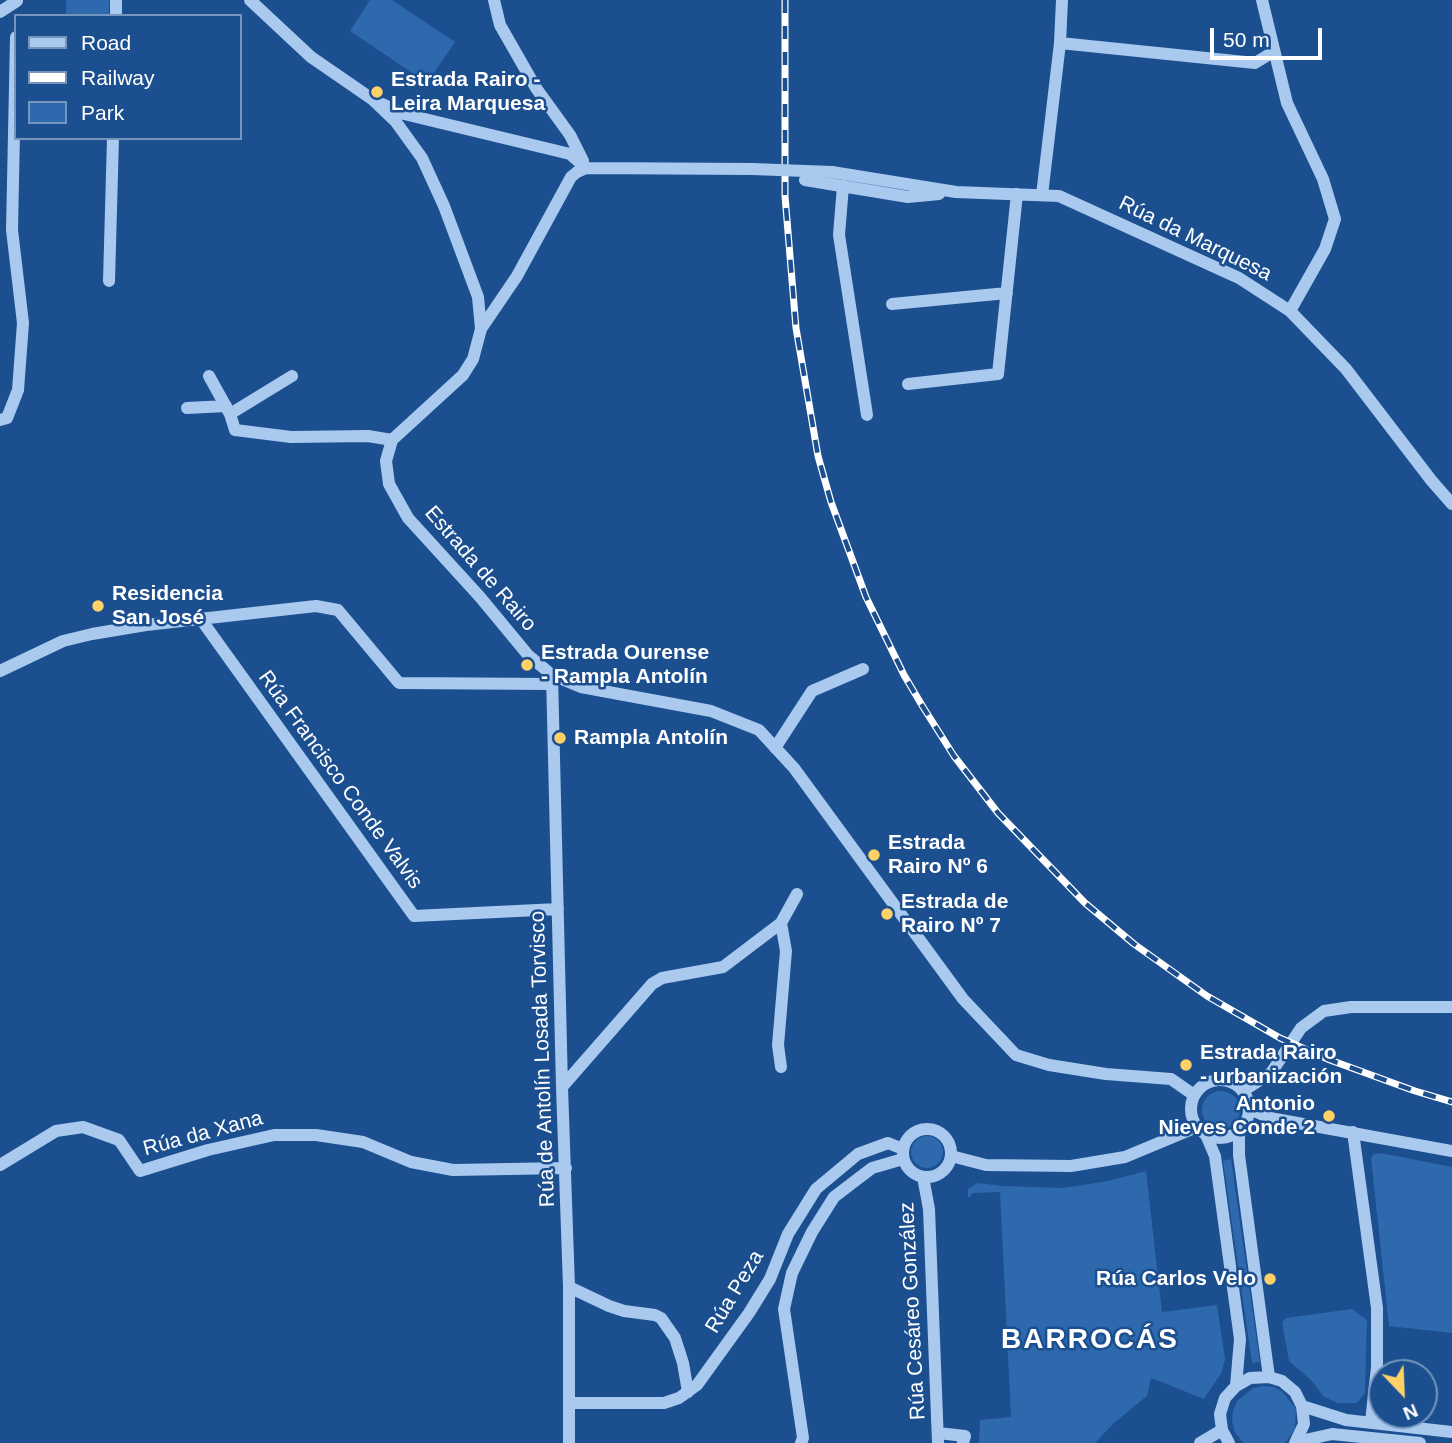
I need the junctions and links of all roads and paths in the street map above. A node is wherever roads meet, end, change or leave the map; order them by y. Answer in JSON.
{"nodes":[{"id":1,"x":250,"y":0,"type":"edge"},
{"id":2,"x":494,"y":0,"type":"edge"},
{"id":3,"x":1062,"y":0,"type":"edge"},
{"id":4,"x":1262,"y":0,"type":"edge"},
{"id":5,"x":17,"y":1,"type":"edge"},
{"id":6,"x":0,"y":12,"type":"edge"},
{"id":7,"x":1060,"y":43,"type":"junction"},
{"id":8,"x":1273,"y":52,"type":"junction"},
{"id":9,"x":372,"y":99,"type":"junction"},
{"id":10,"x":14,"y":134,"type":"edge"},
{"id":11,"x":113,"y":140,"type":"edge"},
{"id":12,"x":586,"y":168,"type":"junction"},
{"id":13,"x":805,"y":180,"type":"dead end"},
{"id":14,"x":843,"y":186,"type":"junction"},
{"id":15,"x":956,"y":192,"type":"junction"},
{"id":16,"x":1017,"y":194,"type":"junction"},
{"id":17,"x":1042,"y":195,"type":"junction"},
{"id":18,"x":109,"y":281,"type":"dead end"},
{"id":19,"x":1007,"y":293,"type":"junction"},
{"id":20,"x":892,"y":304,"type":"dead end"},
{"id":21,"x":1290,"y":310,"type":"junction"},
{"id":22,"x":481,"y":329,"type":"junction"},
{"id":23,"x":209,"y":376,"type":"dead end"},
{"id":24,"x":292,"y":376,"type":"dead end"},
{"id":25,"x":908,"y":384,"type":"dead end"},
{"id":26,"x":187,"y":408,"type":"dead end"},
{"id":27,"x":228,"y":410,"type":"junction"},
{"id":28,"x":867,"y":415,"type":"dead end"},
{"id":29,"x":0,"y":420,"type":"edge"},
{"id":30,"x":392,"y":440,"type":"junction"},
{"id":31,"x":1452,"y":504,"type":"edge"},
{"id":32,"x":200,"y":618,"type":"junction"},
{"id":33,"x":863,"y":669,"type":"dead end"},
{"id":34,"x":0,"y":671,"type":"edge"},
{"id":35,"x":552,"y":679,"type":"junction"},
{"id":36,"x":775,"y":748,"type":"junction"},
{"id":37,"x":797,"y":894,"type":"dead end"},
{"id":38,"x":558,"y":909,"type":"junction"},
{"id":39,"x":781,"y":923,"type":"junction"},
{"id":40,"x":1452,"y":1007,"type":"edge"},
{"id":41,"x":781,"y":1068,"type":"dead end"},
{"id":42,"x":562,"y":1087,"type":"junction"},
{"id":43,"x":1243,"y":1091,"type":"junction"},
{"id":44,"x":1194,"y":1095,"type":"junction"},
{"id":45,"x":1251,"y":1109,"type":"junction"},
{"id":46,"x":1202,"y":1131,"type":"junction"},
{"id":47,"x":1238,"y":1132,"type":"junction"},
{"id":48,"x":1353,"y":1132,"type":"junction"},
{"id":49,"x":1452,"y":1151,"type":"edge"},
{"id":50,"x":903,"y":1154,"type":"junction"},
{"id":51,"x":951,"y":1156,"type":"junction"},
{"id":52,"x":0,"y":1165,"type":"edge"},
{"id":53,"x":566,"y":1168,"type":"junction"},
{"id":54,"x":923,"y":1177,"type":"junction"},
{"id":55,"x":569,"y":1287,"type":"junction"},
{"id":56,"x":1377,"y":1359,"type":"edge"},
{"id":57,"x":1269,"y":1377,"type":"junction"},
{"id":58,"x":1236,"y":1386,"type":"junction"},
{"id":59,"x":688,"y":1392,"type":"junction"},
{"id":60,"x":569,"y":1404,"type":"junction"},
{"id":61,"x":1302,"y":1406,"type":"junction"},
{"id":62,"x":1368,"y":1423,"type":"edge"},
{"id":63,"x":1425,"y":1429,"type":"edge"},
{"id":64,"x":1222,"y":1430,"type":"junction"},
{"id":65,"x":1452,"y":1432,"type":"edge"},
{"id":66,"x":938,"y":1438,"type":"edge"},
{"id":67,"x":1296,"y":1442,"type":"edge"},
{"id":68,"x":569,"y":1443,"type":"edge"},
{"id":69,"x":801,"y":1443,"type":"edge"},
{"id":70,"x":963,"y":1443,"type":"edge"},
{"id":71,"x":1199,"y":1443,"type":"edge"},
{"id":72,"x":1229,"y":1443,"type":"edge"},
{"id":73,"x":1420,"y":1443,"type":"edge"}],
"edges":[{"from":1,"to":9,"type":"street"},
{"from":2,"to":12,"type":"street"},
{"from":3,"to":7,"type":"street"},
{"from":4,"to":8,"type":"street"},
{"from":5,"to":6,"type":"street"},
{"from":7,"to":8,"type":"street"},
{"from":7,"to":17,"type":"street"},
{"from":8,"to":21,"type":"street"},
{"from":9,"to":12,"type":"street"},
{"from":9,"to":22,"type":"street"},
{"from":10,"to":29,"type":"street"},
{"from":11,"to":18,"type":"street"},
{"from":12,"to":15,"type":"street","name":"Rúa da Marquesa","bridge":true},
{"from":12,"to":22,"type":"street"},
{"from":13,"to":14,"type":"street","name":"Rúa da Marquesa"},
{"from":14,"to":15,"type":"street","name":"Rúa da Marquesa"},
{"from":14,"to":28,"type":"street"},
{"from":15,"to":16,"type":"street","name":"Rúa da Marquesa"},
{"from":16,"to":17,"type":"street","name":"Rúa da Marquesa"},
{"from":16,"to":19,"type":"street"},
{"from":17,"to":21,"type":"street","name":"Rúa da Marquesa"},
{"from":19,"to":20,"type":"street"},
{"from":19,"to":25,"type":"street"},
{"from":21,"to":31,"type":"street","name":"Rúa da Marquesa"},
{"from":22,"to":30,"type":"street"},
{"from":23,"to":27,"type":"street"},
{"from":24,"to":27,"type":"street"},
{"from":26,"to":27,"type":"street"},
{"from":27,"to":30,"type":"street"},
{"from":30,"to":35,"type":"street","name":"Estrada de Rairo"},
{"from":32,"to":34,"type":"street"},
{"from":32,"to":35,"type":"street"},
{"from":32,"to":38,"type":"street","name":"Rúa Francisco Conde Valvis"},
{"from":33,"to":36,"type":"street"},
{"from":35,"to":36,"type":"street","name":"Estrada de Rairo"},
{"from":35,"to":38,"type":"street","name":"Rúa de Antolín Losada Torvisco"},
{"from":36,"to":44,"type":"street","name":"Estrada de Rairo"},
{"from":37,"to":39,"type":"street"},
{"from":38,"to":42,"type":"street","name":"Rúa de Antolín Losada Torvisco"},
{"from":39,"to":41,"type":"street"},
{"from":39,"to":42,"type":"street"},
{"from":40,"to":43,"type":"street"},
{"from":42,"to":53,"type":"street","name":"Rúa de Antolín Losada Torvisco"},
{"from":43,"to":44,"type":"street"},
{"from":43,"to":45,"type":"street"},
{"from":44,"to":46,"type":"street"},
{"from":45,"to":47,"type":"street"},
{"from":45,"to":48,"type":"street"},
{"from":46,"to":47,"type":"street"},
{"from":46,"to":51,"type":"street"},
{"from":46,"to":58,"type":"street"},
{"from":47,"to":57,"type":"street"},
{"from":48,"to":49,"type":"street"},
{"from":48,"to":56,"type":"street"},
{"from":50,"to":51,"type":"street"},
{"from":50,"to":54,"type":"street"},
{"from":50,"to":59,"type":"street","name":"Rúa Peza"},
{"from":50,"to":69,"type":"street"},
{"from":51,"to":54,"type":"street"},
{"from":52,"to":53,"type":"street","name":"Rúa da Xana"},
{"from":53,"to":55,"type":"street","name":"Rúa de Antolín Losada Torvisco"},
{"from":54,"to":66,"type":"street","name":"Rúa Cesáreo González"},
{"from":55,"to":59,"type":"street"},
{"from":55,"to":60,"type":"street","name":"Rúa de Antolín Losada Torvisco"},
{"from":57,"to":58,"type":"street"},
{"from":57,"to":61,"type":"street"},
{"from":58,"to":64,"type":"street"},
{"from":59,"to":60,"type":"street"},
{"from":60,"to":68,"type":"street","name":"Rúa de Antolín Losada Torvisco"},
{"from":61,"to":62,"type":"street"},
{"from":61,"to":67,"type":"street"},
{"from":63,"to":65,"type":"street"},
{"from":64,"to":71,"type":"street"},
{"from":64,"to":72,"type":"street"},
{"from":66,"to":70,"type":"street"},
{"from":67,"to":73,"type":"street"}]}
